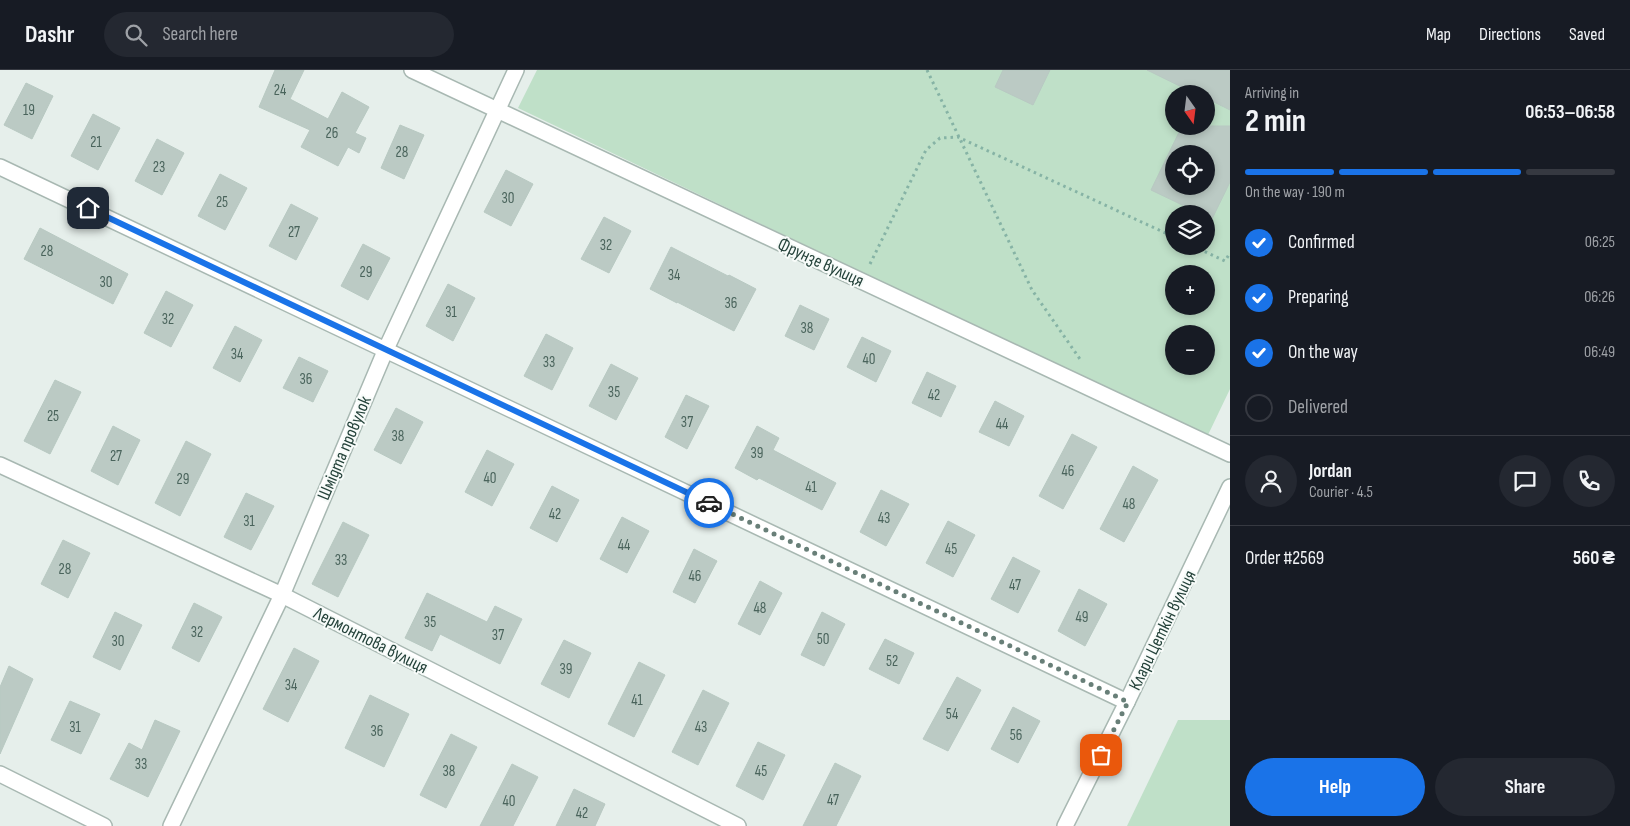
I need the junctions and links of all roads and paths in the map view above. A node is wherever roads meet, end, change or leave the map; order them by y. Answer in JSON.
{"nodes":[{"id":1,"x":412,"y":70,"type":"edge"},
{"id":2,"x":516,"y":70,"type":"edge"},
{"id":3,"x":927,"y":70,"type":"edge"},
{"id":4,"x":497,"y":110,"type":"junction"},
{"id":5,"x":958,"y":137,"type":"junction"},
{"id":6,"x":0,"y":167,"type":"edge"},
{"id":7,"x":1165,"y":233,"type":"edge"},
{"id":8,"x":1230,"y":252,"type":"edge"},
{"id":9,"x":1213,"y":255,"type":"edge"},
{"id":10,"x":861,"y":281,"type":"junction"},
{"id":11,"x":386,"y":349,"type":"junction"},
{"id":12,"x":1105,"y":395,"type":"junction"},
{"id":13,"x":1230,"y":454,"type":"edge"},
{"id":14,"x":0,"y":465,"type":"edge"},
{"id":15,"x":1230,"y":487,"type":"edge"},
{"id":16,"x":282,"y":595,"type":"junction"},
{"id":17,"x":1128,"y":702,"type":"junction"},
{"id":18,"x":0,"y":774,"type":"edge"},
{"id":19,"x":104,"y":826,"type":"edge"},
{"id":20,"x":171,"y":826,"type":"edge"},
{"id":21,"x":738,"y":826,"type":"edge"},
{"id":22,"x":1065,"y":826,"type":"edge"}],
"edges":[{"from":1,"to":4,"type":"street","name":"Фрунзе вулиця"},
{"from":2,"to":4,"type":"street","name":"Шмідта провулок"},
{"from":3,"to":5,"type":"path"},
{"from":4,"to":10,"type":"street","name":"Фрунзе вулиця"},
{"from":4,"to":11,"type":"street","name":"Шмідта провулок"},
{"from":5,"to":7,"type":"path"},
{"from":5,"to":10,"type":"path"},
{"from":5,"to":12,"type":"path"},
{"from":6,"to":11,"type":"street"},
{"from":8,"to":9,"type":"path"},
{"from":10,"to":12,"type":"street","name":"Фрунзе вулиця"},
{"from":11,"to":16,"type":"street","name":"Шмідта провулок"},
{"from":11,"to":17,"type":"street"},
{"from":12,"to":13,"type":"street","name":"Фрунзе вулиця"},
{"from":14,"to":16,"type":"street","name":"Лермонтова вулиця"},
{"from":15,"to":17,"type":"street","name":"Клари Цеткін вулиця"},
{"from":16,"to":20,"type":"street","name":"Шмідта провулок"},
{"from":16,"to":21,"type":"street","name":"Лермонтова вулиця"},
{"from":17,"to":22,"type":"street","name":"Клари Цеткін вулиця"},
{"from":18,"to":19,"type":"street"}]}
